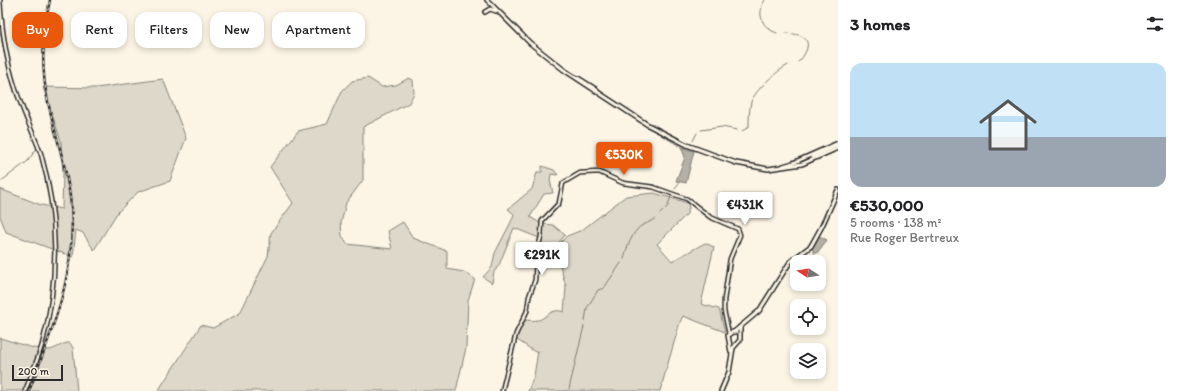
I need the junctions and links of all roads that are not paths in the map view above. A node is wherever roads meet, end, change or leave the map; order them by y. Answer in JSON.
{"nodes":[{"id":1,"x":0,"y":0,"type":"edge"},
{"id":2,"x":489,"y":0,"type":"edge"},
{"id":3,"x":494,"y":5,"type":"junction"},
{"id":4,"x":485,"y":12,"type":"dead end"},
{"id":5,"x":514,"y":28,"type":"junction"},
{"id":6,"x":676,"y":140,"type":"junction"},
{"id":7,"x":838,"y":145,"type":"edge"},
{"id":8,"x":736,"y":163,"type":"junction"},
{"id":9,"x":838,"y":190,"type":"edge"},
{"id":10,"x":740,"y":327,"type":"junction"},
{"id":11,"x":732,"y":332,"type":"junction"},
{"id":12,"x":739,"y":334,"type":"junction"},
{"id":13,"x":729,"y":342,"type":"junction"},
{"id":14,"x":736,"y":344,"type":"junction"},
{"id":15,"x":732,"y":354,"type":"junction"},
{"id":16,"x":25,"y":391,"type":"edge"},
{"id":17,"x":502,"y":391,"type":"edge"},
{"id":18,"x":721,"y":391,"type":"edge"}],
"edges":[{"from":1,"to":16,"type":"street"},
{"from":2,"to":3,"type":"main road"},
{"from":3,"to":5,"type":"main road"},
{"from":3,"to":6,"type":"main road"},
{"from":4,"to":5,"type":"main road"},
{"from":5,"to":6,"type":"main road"},
{"from":6,"to":8,"type":"main road"},
{"from":7,"to":8,"type":"main road"},
{"from":7,"to":8,"type":"main road"},
{"from":9,"to":10,"type":"main road"},
{"from":10,"to":11,"type":"main road"},
{"from":10,"to":12,"type":"main road"},
{"from":11,"to":12,"type":"main road"},
{"from":11,"to":13,"type":"main road"},
{"from":11,"to":17,"type":"street"},
{"from":12,"to":14,"type":"main road"},
{"from":13,"to":14,"type":"main road"},
{"from":13,"to":15,"type":"main road"},
{"from":14,"to":15,"type":"main road"},
{"from":15,"to":18,"type":"main road"}]}
